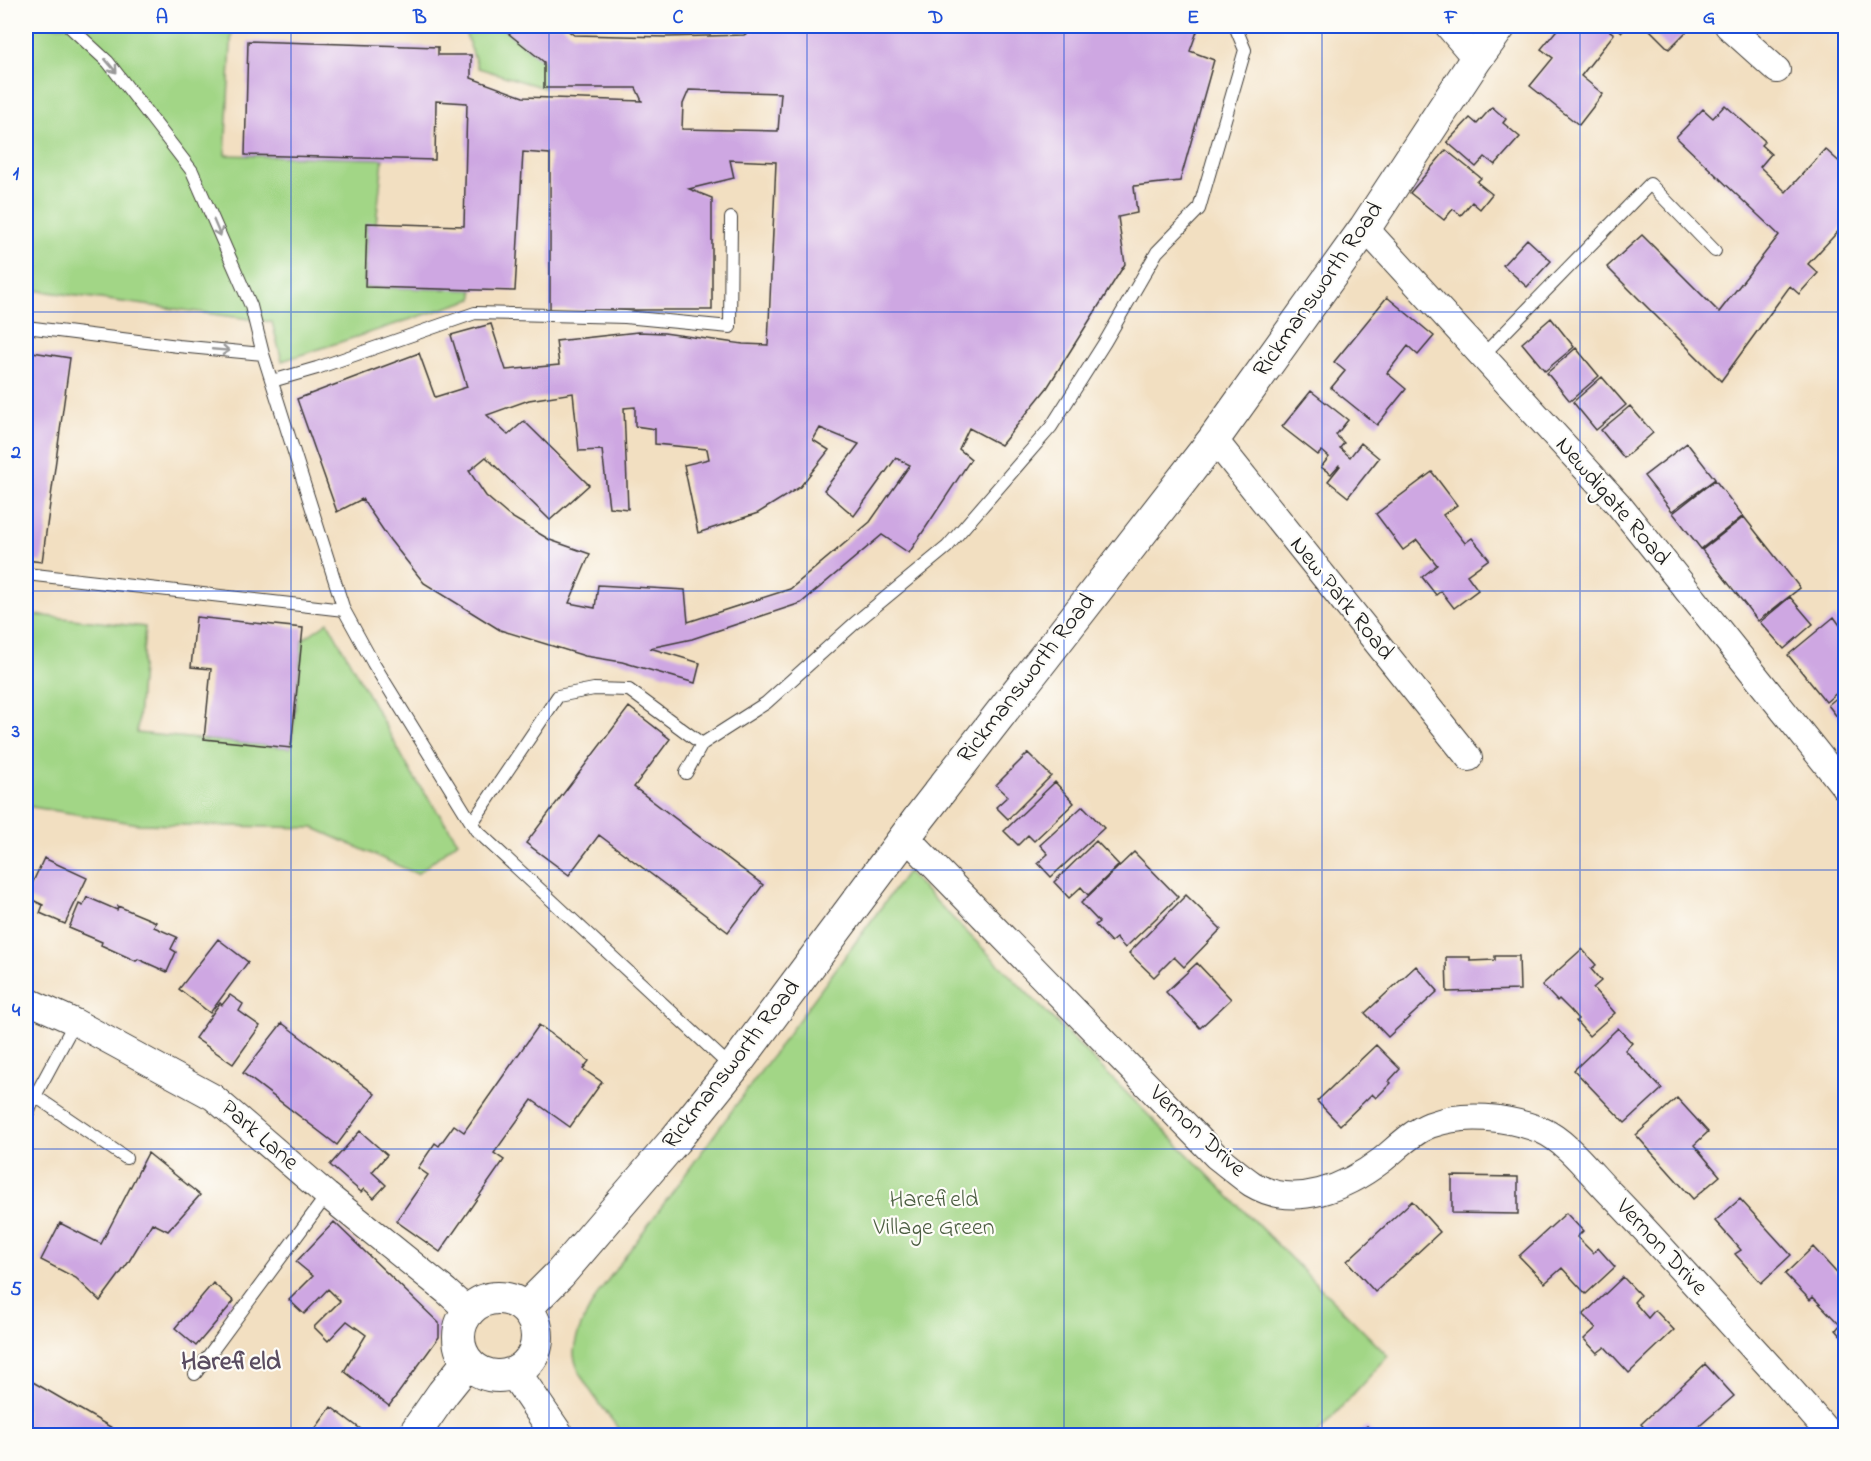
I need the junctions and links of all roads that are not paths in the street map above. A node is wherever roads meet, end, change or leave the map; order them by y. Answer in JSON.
{"nodes":[{"id":1,"x":69,"y":26,"type":"edge"},
{"id":2,"x":1236,"y":26,"type":"edge"},
{"id":3,"x":1448,"y":26,"type":"edge"},
{"id":4,"x":1500,"y":26,"type":"edge"},
{"id":5,"x":1728,"y":26,"type":"edge"},
{"id":6,"x":1476,"y":59,"type":"junction"},
{"id":7,"x":1777,"y":70,"type":"dead end"},
{"id":8,"x":731,"y":218,"type":"dead end"},
{"id":9,"x":1365,"y":228,"type":"junction"},
{"id":10,"x":1715,"y":251,"type":"dead end"},
{"id":11,"x":26,"y":327,"type":"edge"},
{"id":12,"x":263,"y":354,"type":"junction"},
{"id":13,"x":1482,"y":356,"type":"junction"},
{"id":14,"x":272,"y":381,"type":"junction"},
{"id":15,"x":1214,"y":439,"type":"junction"},
{"id":16,"x":26,"y":574,"type":"edge"},
{"id":17,"x":344,"y":610,"type":"junction"},
{"id":18,"x":702,"y":744,"type":"junction"},
{"id":19,"x":1469,"y":758,"type":"dead end"},
{"id":20,"x":686,"y":773,"type":"dead end"},
{"id":21,"x":1845,"y":789,"type":"edge"},
{"id":22,"x":472,"y":823,"type":"junction"},
{"id":23,"x":906,"y":837,"type":"junction"},
{"id":24,"x":26,"y":1000,"type":"edge"},
{"id":25,"x":75,"y":1022,"type":"junction"},
{"id":26,"x":733,"y":1068,"type":"junction"},
{"id":27,"x":34,"y":1096,"type":"junction"},
{"id":28,"x":26,"y":1118,"type":"edge"},
{"id":29,"x":126,"y":1158,"type":"dead end"},
{"id":30,"x":327,"y":1195,"type":"junction"},
{"id":31,"x":525,"y":1309,"type":"junction"},
{"id":32,"x":468,"y":1311,"type":"junction"},
{"id":33,"x":468,"y":1362,"type":"junction"},
{"id":34,"x":515,"y":1372,"type":"junction"},
{"id":35,"x":195,"y":1374,"type":"dead end"},
{"id":36,"x":413,"y":1436,"type":"edge"},
{"id":37,"x":558,"y":1436,"type":"edge"},
{"id":38,"x":1831,"y":1436,"type":"edge"}],
"edges":[{"from":1,"to":12,"type":"lane","one_way":true},
{"from":2,"to":18,"type":"lane"},
{"from":3,"to":6,"type":"street"},
{"from":4,"to":6,"type":"street","name":"Rickmansworth Road"},
{"from":5,"to":7,"type":"street"},
{"from":6,"to":9,"type":"street","name":"Rickmansworth Road"},
{"from":8,"to":14,"type":"lane"},
{"from":9,"to":13,"type":"street","name":"Newdigate Road"},
{"from":9,"to":15,"type":"street","name":"Rickmansworth Road"},
{"from":10,"to":13,"type":"lane"},
{"from":11,"to":12,"type":"lane","one_way":true},
{"from":12,"to":14,"type":"lane"},
{"from":13,"to":21,"type":"street","name":"Newdigate Road"},
{"from":14,"to":17,"type":"lane"},
{"from":15,"to":19,"type":"street","name":"New Park Road"},
{"from":15,"to":23,"type":"street","name":"Rickmansworth Road"},
{"from":16,"to":17,"type":"lane"},
{"from":17,"to":22,"type":"lane"},
{"from":18,"to":20,"type":"lane"},
{"from":18,"to":22,"type":"lane"},
{"from":22,"to":26,"type":"lane"},
{"from":23,"to":26,"type":"street","name":"Rickmansworth Road"},
{"from":23,"to":38,"type":"street","name":"Vernon Drive"},
{"from":24,"to":25,"type":"street","name":"Park Lane"},
{"from":25,"to":27,"type":"lane"},
{"from":25,"to":30,"type":"street","name":"Park Lane"},
{"from":26,"to":31,"type":"street","name":"Rickmansworth Road"},
{"from":27,"to":28,"type":"lane"},
{"from":27,"to":29,"type":"lane"},
{"from":30,"to":32,"type":"street","name":"Park Lane"},
{"from":30,"to":35,"type":"lane"},
{"from":31,"to":32,"type":"street"},
{"from":31,"to":34,"type":"street"},
{"from":32,"to":33,"type":"street"},
{"from":33,"to":34,"type":"street"},
{"from":33,"to":36,"type":"street"},
{"from":34,"to":37,"type":"street"}]}
